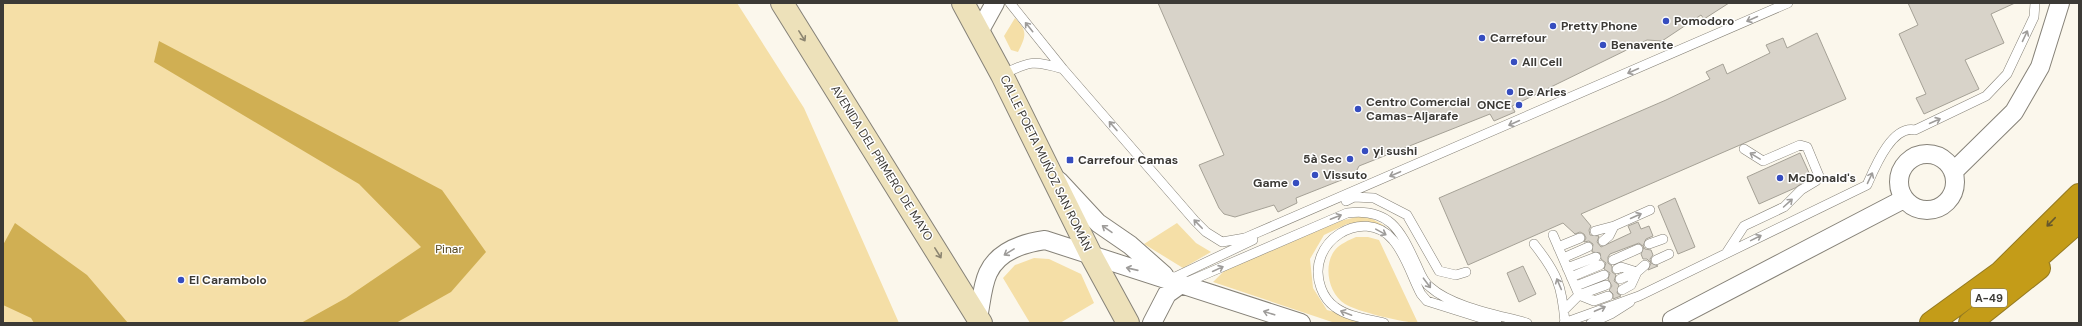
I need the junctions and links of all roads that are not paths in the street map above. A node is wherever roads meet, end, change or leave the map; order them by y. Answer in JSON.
{"nodes":[{"id":1,"x":782,"y":3,"type":"edge"},
{"id":2,"x":963,"y":3,"type":"edge"},
{"id":3,"x":995,"y":3,"type":"edge"},
{"id":4,"x":1010,"y":3,"type":"edge"},
{"id":5,"x":1788,"y":3,"type":"edge"},
{"id":6,"x":2036,"y":3,"type":"edge"},
{"id":7,"x":2060,"y":3,"type":"edge"},
{"id":8,"x":979,"y":32,"type":"junction"},
{"id":9,"x":1063,"y":69,"type":"junction"},
{"id":10,"x":1002,"y":75,"type":"junction"},
{"id":11,"x":1744,"y":149,"type":"dead end"},
{"id":12,"x":1049,"y":170,"type":"junction"},
{"id":13,"x":1953,"y":172,"type":"junction"},
{"id":14,"x":2079,"y":195,"type":"edge"},
{"id":15,"x":1904,"y":199,"type":"junction"},
{"id":16,"x":1650,"y":210,"type":"dead end"},
{"id":17,"x":2079,"y":221,"type":"edge"},
{"id":18,"x":1614,"y":226,"type":"junction"},
{"id":19,"x":1595,"y":231,"type":"dead end"},
{"id":20,"x":2079,"y":233,"type":"edge"},
{"id":21,"x":1553,"y":235,"type":"dead end"},
{"id":22,"x":1580,"y":238,"type":"dead end"},
{"id":23,"x":1663,"y":239,"type":"dead end"},
{"id":24,"x":1603,"y":241,"type":"dead end"},
{"id":25,"x":1534,"y":244,"type":"dead end"},
{"id":26,"x":1649,"y":244,"type":"dead end"},
{"id":27,"x":1558,"y":247,"type":"junction"},
{"id":28,"x":1588,"y":247,"type":"dead end"},
{"id":29,"x":1634,"y":251,"type":"dead end"},
{"id":30,"x":1727,"y":252,"type":"junction"},
{"id":31,"x":1669,"y":254,"type":"dead end"},
{"id":32,"x":1614,"y":256,"type":"dead end"},
{"id":33,"x":1092,"y":257,"type":"junction"},
{"id":34,"x":1563,"y":258,"type":"junction"},
{"id":35,"x":1656,"y":260,"type":"dead end"},
{"id":36,"x":1645,"y":265,"type":"dead end"},
{"id":37,"x":1567,"y":268,"type":"junction"},
{"id":38,"x":1617,"y":269,"type":"dead end"},
{"id":39,"x":1466,"y":272,"type":"dead end"},
{"id":40,"x":1637,"y":272,"type":"junction"},
{"id":41,"x":2020,"y":272,"type":"junction"},
{"id":42,"x":1604,"y":275,"type":"dead end"},
{"id":43,"x":1571,"y":277,"type":"junction"},
{"id":44,"x":1620,"y":279,"type":"dead end"},
{"id":45,"x":1175,"y":282,"type":"junction"},
{"id":46,"x":1606,"y":284,"type":"dead end"},
{"id":47,"x":1576,"y":286,"type":"junction"},
{"id":48,"x":1622,"y":290,"type":"dead end"},
{"id":49,"x":1579,"y":296,"type":"junction"},
{"id":50,"x":1608,"y":296,"type":"dead end"},
{"id":51,"x":1639,"y":296,"type":"junction"},
{"id":52,"x":1564,"y":310,"type":"junction"},
{"id":53,"x":980,"y":320,"type":"edge"},
{"id":54,"x":1672,"y":320,"type":"dead end"},
{"id":55,"x":1128,"y":323,"type":"edge"},
{"id":56,"x":1152,"y":323,"type":"edge"},
{"id":57,"x":1301,"y":323,"type":"edge"},
{"id":58,"x":1384,"y":323,"type":"edge"},
{"id":59,"x":1497,"y":323,"type":"edge"},
{"id":60,"x":1527,"y":323,"type":"edge"},
{"id":61,"x":1564,"y":323,"type":"edge"},
{"id":62,"x":1591,"y":323,"type":"edge"},
{"id":63,"x":1932,"y":323,"type":"edge"},
{"id":64,"x":1945,"y":323,"type":"edge"},
{"id":65,"x":1957,"y":323,"type":"edge"},
{"id":66,"x":1970,"y":323,"type":"edge"}],
"edges":[{"from":1,"to":53,"type":"main road","name":"AVENIDA DEL PRIMERO DE MAYO","one_way":true},
{"from":2,"to":8,"type":"main road","name":"CALLE POETA MUÑOZ SAN ROMÁN"},
{"from":3,"to":8,"type":"street"},
{"from":9,"to":4,"type":"lane","one_way":true},
{"from":5,"to":9,"type":"lane","one_way":true},
{"from":30,"to":6,"type":"lane","one_way":true},
{"from":7,"to":13,"type":"street"},
{"from":8,"to":10,"type":"main road","name":"CALLE POETA MUÑOZ SAN ROMÁN"},
{"from":9,"to":10,"type":"lane"},
{"from":10,"to":12,"type":"main road","name":"CALLE POETA MUÑOZ SAN ROMÁN"},
{"from":30,"to":11,"type":"lane","one_way":true},
{"from":12,"to":33,"type":"main road","name":"CALLE POETA MUÑOZ SAN ROMÁN"},
{"from":45,"to":12,"type":"street","one_way":true},
{"from":13,"to":15,"type":"street"},
{"from":13,"to":15,"type":"street"},
{"from":14,"to":63,"type":"highway","one_way":true},
{"from":15,"to":54,"type":"street"},
{"from":18,"to":16,"type":"lane","one_way":true},
{"from":17,"to":41,"type":"highway","number":"A-49"},
{"from":18,"to":19,"type":"lane"},
{"from":18,"to":24,"type":"lane"},
{"from":20,"to":66,"type":"highway"},
{"from":21,"to":27,"type":"lane"},
{"from":22,"to":27,"type":"lane"},
{"from":23,"to":26,"type":"lane"},
{"from":52,"to":25,"type":"lane","one_way":true},
{"from":27,"to":34,"type":"lane"},
{"from":28,"to":34,"type":"lane"},
{"from":29,"to":32,"type":"lane"},
{"from":30,"to":51,"type":"lane"},
{"from":31,"to":35,"type":"lane"},
{"from":45,"to":33,"type":"street","one_way":true},
{"from":33,"to":53,"type":"street","one_way":true},
{"from":33,"to":55,"type":"main road","name":"CALLE POETA MUÑOZ SAN ROMÁN"},
{"from":34,"to":37,"type":"lane"},
{"from":36,"to":40,"type":"lane"},
{"from":37,"to":43,"type":"lane"},
{"from":37,"to":43,"type":"lane"},
{"from":38,"to":40,"type":"lane"},
{"from":39,"to":45,"type":"lane"},
{"from":40,"to":44,"type":"lane"},
{"from":40,"to":48,"type":"lane"},
{"from":41,"to":64,"type":"highway"},
{"from":41,"to":65,"type":"highway","number":"A-49"},
{"from":42,"to":47,"type":"lane"},
{"from":43,"to":47,"type":"lane"},
{"from":45,"to":56,"type":"street"},
{"from":57,"to":45,"type":"street","one_way":true},
{"from":45,"to":60,"type":"lane","one_way":true},
{"from":46,"to":49,"type":"lane"},
{"from":47,"to":49,"type":"lane"},
{"from":49,"to":50,"type":"lane"},
{"from":49,"to":52,"type":"lane"},
{"from":61,"to":51,"type":"lane","one_way":true},
{"from":51,"to":62,"type":"lane"},
{"from":52,"to":61,"type":"lane"},
{"from":58,"to":59,"type":"lane","one_way":true}]}
